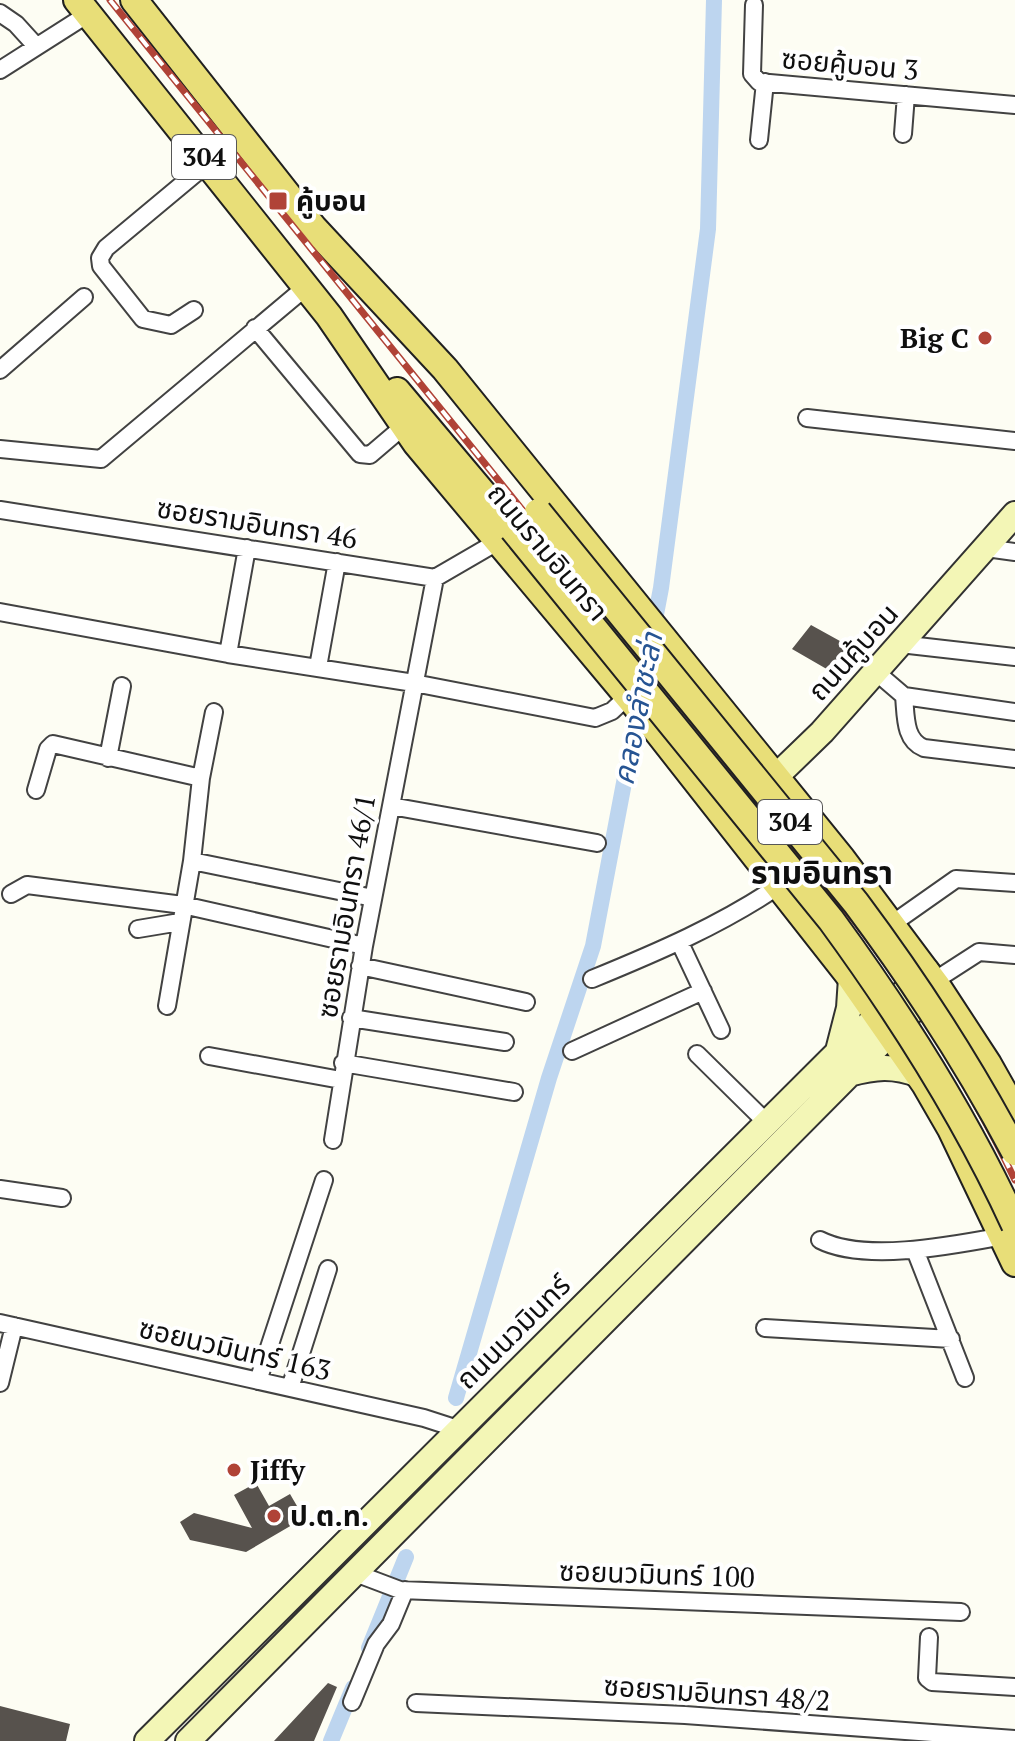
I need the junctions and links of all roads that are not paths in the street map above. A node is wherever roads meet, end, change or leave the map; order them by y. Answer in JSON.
{"nodes":[{"id":1,"x":134,"y":0,"type":"edge"},
{"id":2,"x":754,"y":5,"type":"dead end"},
{"id":3,"x":83,"y":7,"type":"edge"},
{"id":4,"x":0,"y":13,"type":"edge"},
{"id":5,"x":36,"y":46,"type":"junction"},
{"id":6,"x":0,"y":70,"type":"edge"},
{"id":7,"x":765,"y":82,"type":"junction"},
{"id":8,"x":906,"y":95,"type":"junction"},
{"id":9,"x":1015,"y":105,"type":"edge"},
{"id":10,"x":903,"y":134,"type":"dead end"},
{"id":11,"x":759,"y":140,"type":"dead end"},
{"id":12,"x":208,"y":163,"type":"junction"},
{"id":13,"x":311,"y":225,"type":"junction"},
{"id":14,"x":306,"y":287,"type":"junction"},
{"id":15,"x":84,"y":297,"type":"dead end"},
{"id":16,"x":194,"y":310,"type":"dead end"},
{"id":17,"x":329,"y":316,"type":"junction"},
{"id":18,"x":255,"y":328,"type":"junction"},
{"id":19,"x":0,"y":370,"type":"edge"},
{"id":20,"x":807,"y":418,"type":"dead end"},
{"id":21,"x":404,"y":426,"type":"junction"},
{"id":22,"x":1015,"y":441,"type":"edge"},
{"id":23,"x":0,"y":449,"type":"edge"},
{"id":24,"x":0,"y":510,"type":"edge"},
{"id":25,"x":1015,"y":514,"type":"edge"},
{"id":26,"x":505,"y":536,"type":"junction"},
{"id":27,"x":247,"y":548,"type":"junction"},
{"id":28,"x":986,"y":548,"type":"junction"},
{"id":29,"x":1015,"y":552,"type":"edge"},
{"id":30,"x":337,"y":562,"type":"junction"},
{"id":31,"x":435,"y":578,"type":"junction"},
{"id":32,"x":0,"y":612,"type":"edge"},
{"id":33,"x":900,"y":644,"type":"junction"},
{"id":34,"x":228,"y":654,"type":"junction"},
{"id":35,"x":1015,"y":657,"type":"edge"},
{"id":36,"x":318,"y":667,"type":"junction"},
{"id":37,"x":876,"y":672,"type":"junction"},
{"id":38,"x":414,"y":683,"type":"junction"},
{"id":39,"x":122,"y":686,"type":"dead end"},
{"id":40,"x":904,"y":696,"type":"junction"},
{"id":41,"x":630,"y":699,"type":"junction"},
{"id":42,"x":721,"y":710,"type":"junction"},
{"id":43,"x":214,"y":712,"type":"dead end"},
{"id":44,"x":1015,"y":712,"type":"edge"},
{"id":45,"x":663,"y":740,"type":"junction"},
{"id":46,"x":108,"y":758,"type":"junction"},
{"id":47,"x":1015,"y":759,"type":"edge"},
{"id":48,"x":778,"y":777,"type":"junction"},
{"id":49,"x":201,"y":778,"type":"junction"},
{"id":50,"x":36,"y":790,"type":"dead end"},
{"id":51,"x":758,"y":796,"type":"junction"},
{"id":52,"x":391,"y":806,"type":"junction"},
{"id":53,"x":729,"y":822,"type":"junction"},
{"id":54,"x":597,"y":843,"type":"dead end"},
{"id":55,"x":192,"y":861,"type":"junction"},
{"id":56,"x":1015,"y":883,"type":"edge"},
{"id":57,"x":780,"y":885,"type":"junction"},
{"id":58,"x":11,"y":894,"type":"dead end"},
{"id":59,"x":373,"y":898,"type":"junction"},
{"id":60,"x":182,"y":913,"type":"junction"},
{"id":61,"x":888,"y":918,"type":"junction"},
{"id":62,"x":806,"y":920,"type":"junction"},
{"id":63,"x":138,"y":929,"type":"dead end"},
{"id":64,"x":680,"y":943,"type":"junction"},
{"id":65,"x":364,"y":946,"type":"junction"},
{"id":66,"x":829,"y":950,"type":"junction"},
{"id":67,"x":1015,"y":955,"type":"edge"},
{"id":68,"x":360,"y":966,"type":"junction"},
{"id":69,"x":851,"y":978,"type":"junction"},
{"id":70,"x":592,"y":979,"type":"dead end"},
{"id":71,"x":933,"y":979,"type":"junction"},
{"id":72,"x":703,"y":991,"type":"junction"},
{"id":73,"x":526,"y":1002,"type":"dead end"},
{"id":74,"x":167,"y":1006,"type":"dead end"},
{"id":75,"x":351,"y":1018,"type":"junction"},
{"id":76,"x":884,"y":1023,"type":"junction"},
{"id":77,"x":721,"y":1030,"type":"dead end"},
{"id":78,"x":505,"y":1042,"type":"dead end"},
{"id":79,"x":572,"y":1051,"type":"dead end"},
{"id":80,"x":697,"y":1054,"type":"dead end"},
{"id":81,"x":209,"y":1056,"type":"dead end"},
{"id":82,"x":842,"y":1064,"type":"junction"},
{"id":83,"x":988,"y":1064,"type":"junction"},
{"id":84,"x":342,"y":1072,"type":"junction"},
{"id":85,"x":922,"y":1079,"type":"junction"},
{"id":86,"x":514,"y":1092,"type":"dead end"},
{"id":87,"x":1015,"y":1112,"type":"edge"},
{"id":88,"x":767,"y":1123,"type":"junction"},
{"id":89,"x":333,"y":1140,"type":"dead end"},
{"id":90,"x":1015,"y":1152,"type":"edge"},
{"id":91,"x":324,"y":1180,"type":"dead end"},
{"id":92,"x":0,"y":1189,"type":"edge"},
{"id":93,"x":62,"y":1198,"type":"dead end"},
{"id":94,"x":1009,"y":1230,"type":"edge"},
{"id":95,"x":820,"y":1240,"type":"dead end"},
{"id":96,"x":915,"y":1250,"type":"junction"},
{"id":97,"x":1015,"y":1263,"type":"edge"},
{"id":98,"x":328,"y":1269,"type":"dead end"},
{"id":99,"x":7,"y":1324,"type":"edge"},
{"id":100,"x":765,"y":1328,"type":"dead end"},
{"id":101,"x":951,"y":1339,"type":"junction"},
{"id":102,"x":965,"y":1378,"type":"dead end"},
{"id":103,"x":258,"y":1381,"type":"junction"},
{"id":104,"x":0,"y":1383,"type":"edge"},
{"id":105,"x":290,"y":1388,"type":"junction"},
{"id":106,"x":458,"y":1429,"type":"junction"},
{"id":107,"x":355,"y":1573,"type":"junction"},
{"id":108,"x":397,"y":1588,"type":"junction"},
{"id":109,"x":961,"y":1612,"type":"dead end"},
{"id":110,"x":929,"y":1637,"type":"dead end"},
{"id":111,"x":1015,"y":1687,"type":"edge"},
{"id":112,"x":352,"y":1702,"type":"dead end"},
{"id":113,"x":416,"y":1703,"type":"dead end"},
{"id":114,"x":1015,"y":1739,"type":"edge"},
{"id":115,"x":147,"y":1741,"type":"edge"},
{"id":116,"x":188,"y":1741,"type":"edge"}],
"edges":[{"from":1,"to":13,"type":"main road","name":"ถนนรามอินทรา","number":"304"},
{"from":2,"to":7,"type":"street","name":"ซอยคู้บอน 3"},
{"from":3,"to":5,"type":"street"},
{"from":3,"to":12,"type":"main road","name":"ถนนรามอินทรา","number":"304"},
{"from":4,"to":5,"type":"street"},
{"from":5,"to":6,"type":"street"},
{"from":7,"to":8,"type":"street","name":"ซอยคู้บอน 3"},
{"from":7,"to":11,"type":"street"},
{"from":8,"to":9,"type":"street","name":"ซอยคู้บอน 3"},
{"from":8,"to":10,"type":"street"},
{"from":12,"to":14,"type":"main road","name":"ถนนรามอินทรา","number":"304"},
{"from":12,"to":16,"type":"street"},
{"from":13,"to":42,"type":"main road","name":"ถนนรามอินทรา","number":"304"},
{"from":13,"to":90,"type":"main road","name":"ถนนรามอินทรา","number":"304","bridge":true},
{"from":14,"to":17,"type":"main road","name":"ถนนรามอินทรา","number":"304"},
{"from":14,"to":18,"type":"street"},
{"from":15,"to":19,"type":"street"},
{"from":17,"to":21,"type":"main road","name":"ถนนรามอินทรา","number":"304"},
{"from":17,"to":26,"type":"main road","name":"ถนนรามอินทรา","number":"304"},
{"from":18,"to":21,"type":"street"},
{"from":18,"to":23,"type":"street"},
{"from":20,"to":22,"type":"street"},
{"from":21,"to":26,"type":"main road","name":"ถนนรามอินทรา","number":"304"},
{"from":24,"to":27,"type":"street","name":"ซอยรามอินทรา 46"},
{"from":25,"to":28,"type":"main road","name":"ถนนคู้บอน"},
{"from":26,"to":31,"type":"street"},
{"from":26,"to":41,"type":"main road","name":"ถนนรามอินทรา","number":"304"},
{"from":26,"to":94,"type":"main road","name":"ถนนรามอินทรา","number":"304","bridge":true},
{"from":27,"to":30,"type":"street","name":"ซอยรามอินทรา 46"},
{"from":27,"to":34,"type":"street"},
{"from":28,"to":29,"type":"street"},
{"from":28,"to":33,"type":"main road","name":"ถนนคู้บอน"},
{"from":30,"to":31,"type":"street","name":"ซอยรามอินทรา 46"},
{"from":30,"to":36,"type":"street"},
{"from":31,"to":38,"type":"street","name":"ซอยรามอินทรา 46/1"},
{"from":32,"to":34,"type":"street"},
{"from":33,"to":35,"type":"street"},
{"from":33,"to":37,"type":"main road","name":"ถนนคู้บอน"},
{"from":34,"to":36,"type":"street"},
{"from":36,"to":38,"type":"street"},
{"from":37,"to":40,"type":"street"},
{"from":37,"to":48,"type":"main road","name":"ถนนคู้บอน"},
{"from":38,"to":41,"type":"street"},
{"from":38,"to":52,"type":"street","name":"ซอยรามอินทรา 46/1"},
{"from":39,"to":46,"type":"street"},
{"from":40,"to":44,"type":"street"},
{"from":40,"to":47,"type":"street"},
{"from":41,"to":45,"type":"main road","name":"ถนนรามอินทรา","number":"304"},
{"from":42,"to":45,"type":"main road"},
{"from":42,"to":48,"type":"main road","name":"ถนนรามอินทรา","number":"304"},
{"from":43,"to":49,"type":"street"},
{"from":45,"to":53,"type":"main road","name":"ถนนรามอินทรา","number":"304"},
{"from":46,"to":49,"type":"street"},
{"from":46,"to":50,"type":"street"},
{"from":48,"to":51,"type":"main road","name":"ถนนคู้บอน"},
{"from":48,"to":61,"type":"main road","name":"ถนนรามอินทรา","number":"304"},
{"from":49,"to":55,"type":"street"},
{"from":51,"to":53,"type":"main road","name":"ถนนคู้บอน"},
{"from":51,"to":62,"type":"main road"},
{"from":52,"to":54,"type":"street"},
{"from":52,"to":59,"type":"street","name":"ซอยรามอินทรา 46/1"},
{"from":53,"to":57,"type":"main road","name":"ถนนรามอินทรา","number":"304"},
{"from":55,"to":59,"type":"street"},
{"from":55,"to":60,"type":"street"},
{"from":56,"to":61,"type":"street"},
{"from":57,"to":62,"type":"main road","name":"ถนนรามอินทรา","number":"304"},
{"from":57,"to":64,"type":"street"},
{"from":58,"to":60,"type":"street"},
{"from":59,"to":65,"type":"street","name":"ซอยรามอินทรา 46/1"},
{"from":60,"to":63,"type":"street"},
{"from":60,"to":65,"type":"street"},
{"from":60,"to":74,"type":"street"},
{"from":61,"to":66,"type":"main road"},
{"from":61,"to":71,"type":"main road","name":"ถนนรามอินทรา","number":"304"},
{"from":62,"to":66,"type":"main road","name":"ถนนรามอินทรา","number":"304"},
{"from":64,"to":70,"type":"street"},
{"from":64,"to":72,"type":"street"},
{"from":65,"to":68,"type":"street","name":"ซอยรามอินทรา 46/1"},
{"from":66,"to":69,"type":"main road","name":"ถนนรามอินทรา","number":"304"},
{"from":67,"to":71,"type":"street"},
{"from":68,"to":73,"type":"street"},
{"from":68,"to":75,"type":"street","name":"ซอยรามอินทรา 46/1"},
{"from":69,"to":76,"type":"main road","name":"ถนนรามอินทรา","number":"304"},
{"from":69,"to":82,"type":"main road"},
{"from":71,"to":76,"type":"main road","name":"ถนนนวมินทร์"},
{"from":71,"to":83,"type":"main road","name":"ถนนรามอินทรา","number":"304"},
{"from":72,"to":77,"type":"street"},
{"from":72,"to":79,"type":"street"},
{"from":75,"to":78,"type":"street"},
{"from":75,"to":84,"type":"street","name":"ซอยรามอินทรา 46/1"},
{"from":76,"to":82,"type":"main road","name":"ถนนนวมินทร์"},
{"from":76,"to":85,"type":"main road","name":"ถนนรามอินทรา","number":"304"},
{"from":80,"to":88,"type":"street"},
{"from":81,"to":84,"type":"street"},
{"from":82,"to":85,"type":"main road"},
{"from":82,"to":88,"type":"main road","name":"ถนนนวมินทร์"},
{"from":82,"to":107,"type":"main road","name":"ถนนนวมินทร์"},
{"from":83,"to":85,"type":"main road"},
{"from":83,"to":87,"type":"main road","name":"ถนนรามอินทรา","number":"304"},
{"from":84,"to":86,"type":"street"},
{"from":84,"to":89,"type":"street","name":"ซอยรามอินทรา 46/1"},
{"from":85,"to":94,"type":"main road","name":"ถนนรามอินทรา","number":"304"},
{"from":88,"to":106,"type":"main road","name":"ถนนนวมินทร์"},
{"from":91,"to":103,"type":"street"},
{"from":92,"to":93,"type":"street"},
{"from":94,"to":96,"type":"street"},
{"from":94,"to":97,"type":"main road","name":"ถนนรามอินทรา","number":"304"},
{"from":95,"to":96,"type":"street"},
{"from":96,"to":101,"type":"street"},
{"from":98,"to":105,"type":"street"},
{"from":99,"to":103,"type":"street","name":"ซอยนวมินทร์ 163"},
{"from":99,"to":104,"type":"street"},
{"from":100,"to":101,"type":"street"},
{"from":101,"to":102,"type":"street"},
{"from":103,"to":105,"type":"street","name":"ซอยนวมินทร์ 163"},
{"from":105,"to":106,"type":"street","name":"ซอยนวมินทร์ 163"},
{"from":106,"to":115,"type":"main road","name":"ถนนนวมินทร์"},
{"from":107,"to":108,"type":"street","name":"ซอยนวมินทร์ 100"},
{"from":107,"to":116,"type":"main road","name":"ถนนนวมินทร์"},
{"from":108,"to":109,"type":"street","name":"ซอยนวมินทร์ 100"},
{"from":108,"to":112,"type":"street"},
{"from":110,"to":111,"type":"street"},
{"from":113,"to":114,"type":"street","name":"ซอยรามอินทรา 48/2"}]}
